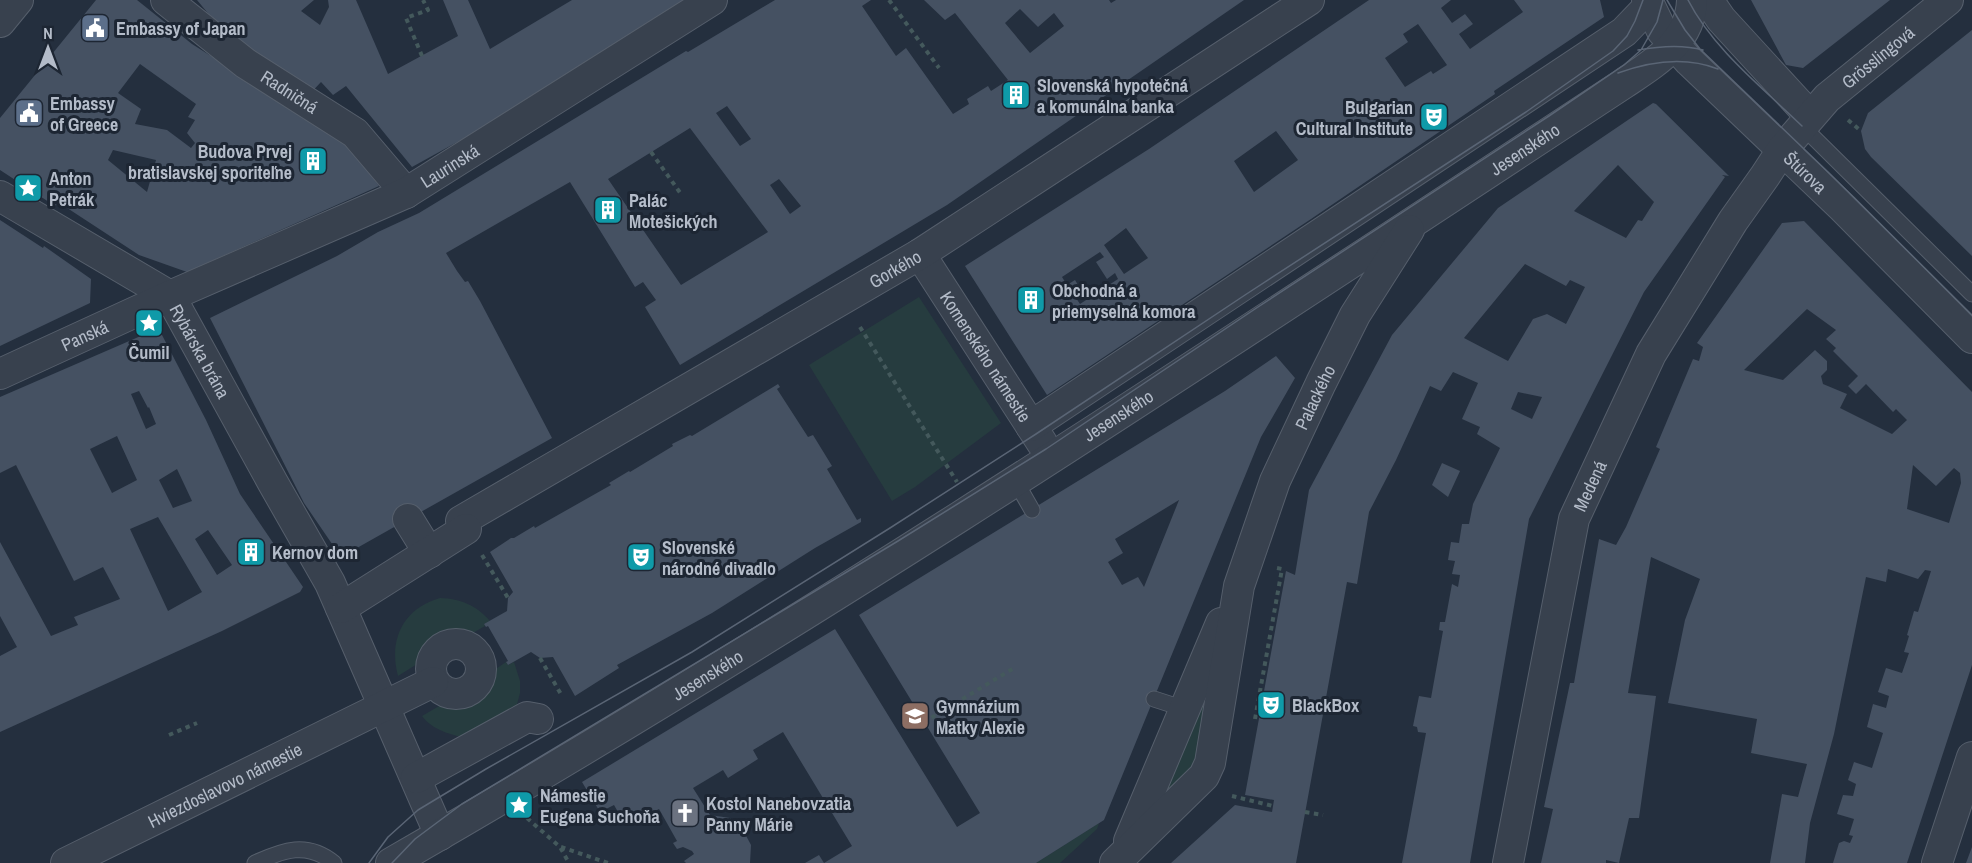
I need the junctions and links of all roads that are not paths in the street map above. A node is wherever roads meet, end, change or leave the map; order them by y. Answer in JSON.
{"nodes":[{"id":1,"x":18,"y":0,"type":"edge"},
{"id":2,"x":166,"y":0,"type":"edge"},
{"id":3,"x":712,"y":0,"type":"edge"},
{"id":4,"x":1309,"y":0,"type":"edge"},
{"id":5,"x":1692,"y":0,"type":"edge"},
{"id":6,"x":1708,"y":0,"type":"edge"},
{"id":7,"x":1948,"y":0,"type":"edge"},
{"id":8,"x":1648,"y":3,"type":"edge"},
{"id":9,"x":0,"y":22,"type":"edge"},
{"id":10,"x":1674,"y":46,"type":"junction"},
{"id":11,"x":1710,"y":82,"type":"junction"},
{"id":12,"x":1623,"y":84,"type":"junction"},
{"id":13,"x":1806,"y":121,"type":"junction"},
{"id":14,"x":1782,"y":150,"type":"junction"},
{"id":15,"x":406,"y":193,"type":"junction"},
{"id":16,"x":0,"y":196,"type":"edge"},
{"id":17,"x":1415,"y":221,"type":"junction"},
{"id":18,"x":920,"y":254,"type":"junction"},
{"id":19,"x":1972,"y":294,"type":"edge"},
{"id":20,"x":170,"y":296,"type":"junction"},
{"id":21,"x":1972,"y":338,"type":"edge"},
{"id":22,"x":0,"y":374,"type":"edge"},
{"id":23,"x":1031,"y":426,"type":"junction"},
{"id":24,"x":1052,"y":459,"type":"junction"},
{"id":25,"x":1016,"y":482,"type":"junction"},
{"id":26,"x":1032,"y":510,"type":"dead end"},
{"id":27,"x":408,"y":519,"type":"dead end"},
{"id":28,"x":429,"y":553,"type":"junction"},
{"id":29,"x":1239,"y":586,"type":"junction"},
{"id":30,"x":335,"y":596,"type":"junction"},
{"id":31,"x":488,"y":650,"type":"dead end"},
{"id":32,"x":1154,"y":699,"type":"dead end"},
{"id":33,"x":384,"y":705,"type":"junction"},
{"id":34,"x":1185,"y":709,"type":"junction"},
{"id":35,"x":538,"y":719,"type":"dead end"},
{"id":36,"x":1972,"y":757,"type":"edge"},
{"id":37,"x":416,"y":778,"type":"junction"},
{"id":38,"x":440,"y":835,"type":"junction"},
{"id":39,"x":1119,"y":859,"type":"edge"},
{"id":40,"x":66,"y":863,"type":"edge"},
{"id":41,"x":255,"y":863,"type":"edge"},
{"id":42,"x":334,"y":863,"type":"edge"},
{"id":43,"x":391,"y":863,"type":"edge"},
{"id":44,"x":1508,"y":863,"type":"edge"},
{"id":45,"x":1937,"y":863,"type":"edge"}],
"edges":[{"from":1,"to":9,"type":"street"},
{"from":2,"to":15,"type":"street","name":"Radničná"},
{"from":3,"to":15,"type":"street","name":"Laurinská"},
{"from":4,"to":18,"type":"street","name":"Gorkého"},
{"from":5,"to":10,"type":"street","name":"Jesenského"},
{"from":6,"to":13,"type":"street"},
{"from":7,"to":13,"type":"street","name":"Grösslingová"},
{"from":8,"to":10,"type":"street","name":"Štúrova"},
{"from":8,"to":23,"type":"street"},
{"from":10,"to":11,"type":"street","name":"Štúrova"},
{"from":10,"to":12,"type":"street","name":"Jesenského"},
{"from":11,"to":12,"type":"street","name":"Jesenského"},
{"from":11,"to":14,"type":"street","name":"Štúrova"},
{"from":12,"to":17,"type":"street","name":"Jesenského"},
{"from":13,"to":14,"type":"street","name":"Grösslingová"},
{"from":13,"to":19,"type":"lane"},
{"from":14,"to":21,"type":"street","name":"Štúrova"},
{"from":14,"to":44,"type":"street","name":"Medená"},
{"from":15,"to":20,"type":"street","name":"Laurinská"},
{"from":16,"to":20,"type":"street","name":"Rybárska brána"},
{"from":17,"to":24,"type":"street","name":"Jesenského"},
{"from":17,"to":29,"type":"street","name":"Palackého"},
{"from":18,"to":23,"type":"street","name":"Komenského námestie"},
{"from":18,"to":28,"type":"street","name":"Gorkého"},
{"from":20,"to":22,"type":"street","name":"Panská"},
{"from":20,"to":30,"type":"street","name":"Rybárska brána"},
{"from":23,"to":24,"type":"street","name":"Komenského námestie"},
{"from":24,"to":25,"type":"street","name":"Jesenského"},
{"from":25,"to":26,"type":"lane"},
{"from":25,"to":38,"type":"street","name":"Jesenského"},
{"from":27,"to":28,"type":"street"},
{"from":28,"to":30,"type":"street"},
{"from":29,"to":34,"type":"street","name":"Palackého"},
{"from":29,"to":39,"type":"street","name":"Palackého"},
{"from":30,"to":33,"type":"street"},
{"from":31,"to":33,"type":"street","name":"Hviezdoslavovo námestie"},
{"from":32,"to":34,"type":"lane"},
{"from":33,"to":37,"type":"street"},
{"from":33,"to":40,"type":"street","name":"Hviezdoslavovo námestie"},
{"from":34,"to":39,"type":"street","name":"Palackého"},
{"from":35,"to":37,"type":"street"},
{"from":36,"to":45,"type":"street"},
{"from":37,"to":38,"type":"street"},
{"from":38,"to":43,"type":"street"},
{"from":41,"to":42,"type":"lane"}]}
